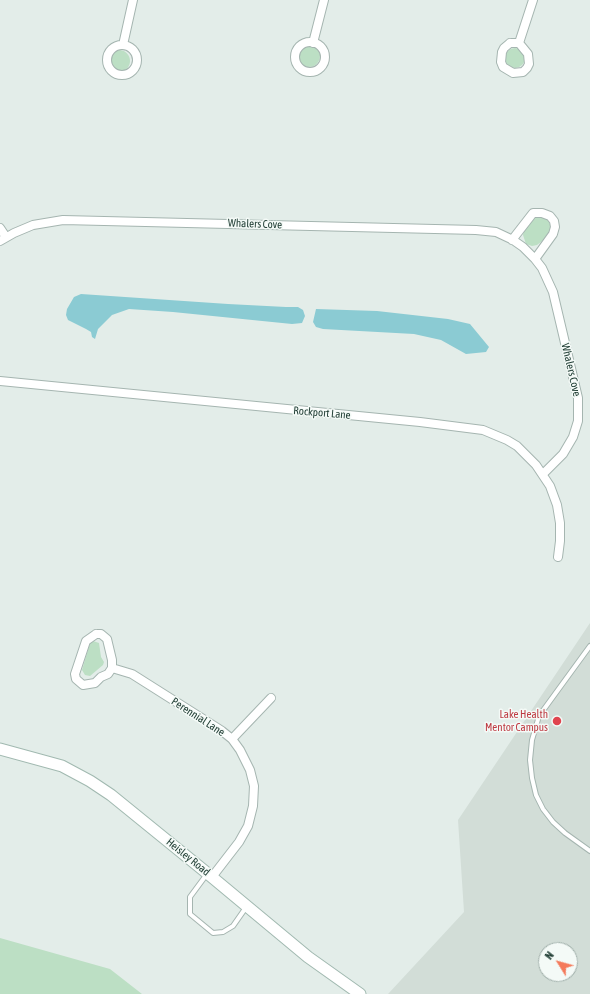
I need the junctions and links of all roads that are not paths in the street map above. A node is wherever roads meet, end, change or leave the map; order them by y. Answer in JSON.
{"nodes":[{"id":1,"x":133,"y":0,"type":"edge"},
{"id":2,"x":324,"y":0,"type":"edge"},
{"id":3,"x":533,"y":0,"type":"edge"},
{"id":4,"x":313,"y":43,"type":"dead end"},
{"id":5,"x":519,"y":43,"type":"dead end"},
{"id":6,"x":123,"y":45,"type":"dead end"},
{"id":7,"x":0,"y":228,"type":"edge"},
{"id":8,"x":3,"y":239,"type":"edge"},
{"id":9,"x":512,"y":240,"type":"junction"},
{"id":10,"x":535,"y":259,"type":"junction"},
{"id":11,"x":0,"y":381,"type":"edge"},
{"id":12,"x":542,"y":474,"type":"junction"},
{"id":13,"x":558,"y":557,"type":"dead end"},
{"id":14,"x":590,"y":646,"type":"edge"},
{"id":15,"x":112,"y":668,"type":"junction"},
{"id":16,"x":271,"y":698,"type":"dead end"},
{"id":17,"x":232,"y":739,"type":"junction"},
{"id":18,"x":0,"y":749,"type":"edge"},
{"id":19,"x":590,"y":851,"type":"edge"},
{"id":20,"x":210,"y":875,"type":"junction"},
{"id":21,"x":247,"y":906,"type":"junction"},
{"id":22,"x":360,"y":994,"type":"edge"}],
"edges":[{"from":1,"to":6,"type":"street"},
{"from":2,"to":4,"type":"street"},
{"from":3,"to":5,"type":"street"},
{"from":7,"to":8,"type":"street"},
{"from":8,"to":9,"type":"street","name":"Whalers Cove"},
{"from":9,"to":10,"type":"street","name":"Whalers Cove"},
{"from":9,"to":10,"type":"street"},
{"from":10,"to":12,"type":"street","name":"Whalers Cove"},
{"from":11,"to":12,"type":"street","name":"Rockport Lane"},
{"from":12,"to":13,"type":"street","name":"Rockport Lane"},
{"from":14,"to":19,"type":"lane"},
{"from":15,"to":15,"type":"street"},
{"from":15,"to":17,"type":"street","name":"Perennial Lane"},
{"from":16,"to":17,"type":"street"},
{"from":17,"to":20,"type":"street","name":"Perennial Lane"},
{"from":18,"to":20,"type":"street","name":"Heisley Road"},
{"from":20,"to":21,"type":"street","name":"Heisley Road"},
{"from":20,"to":21,"type":"lane"},
{"from":21,"to":22,"type":"street","name":"Heisley Road"}]}
